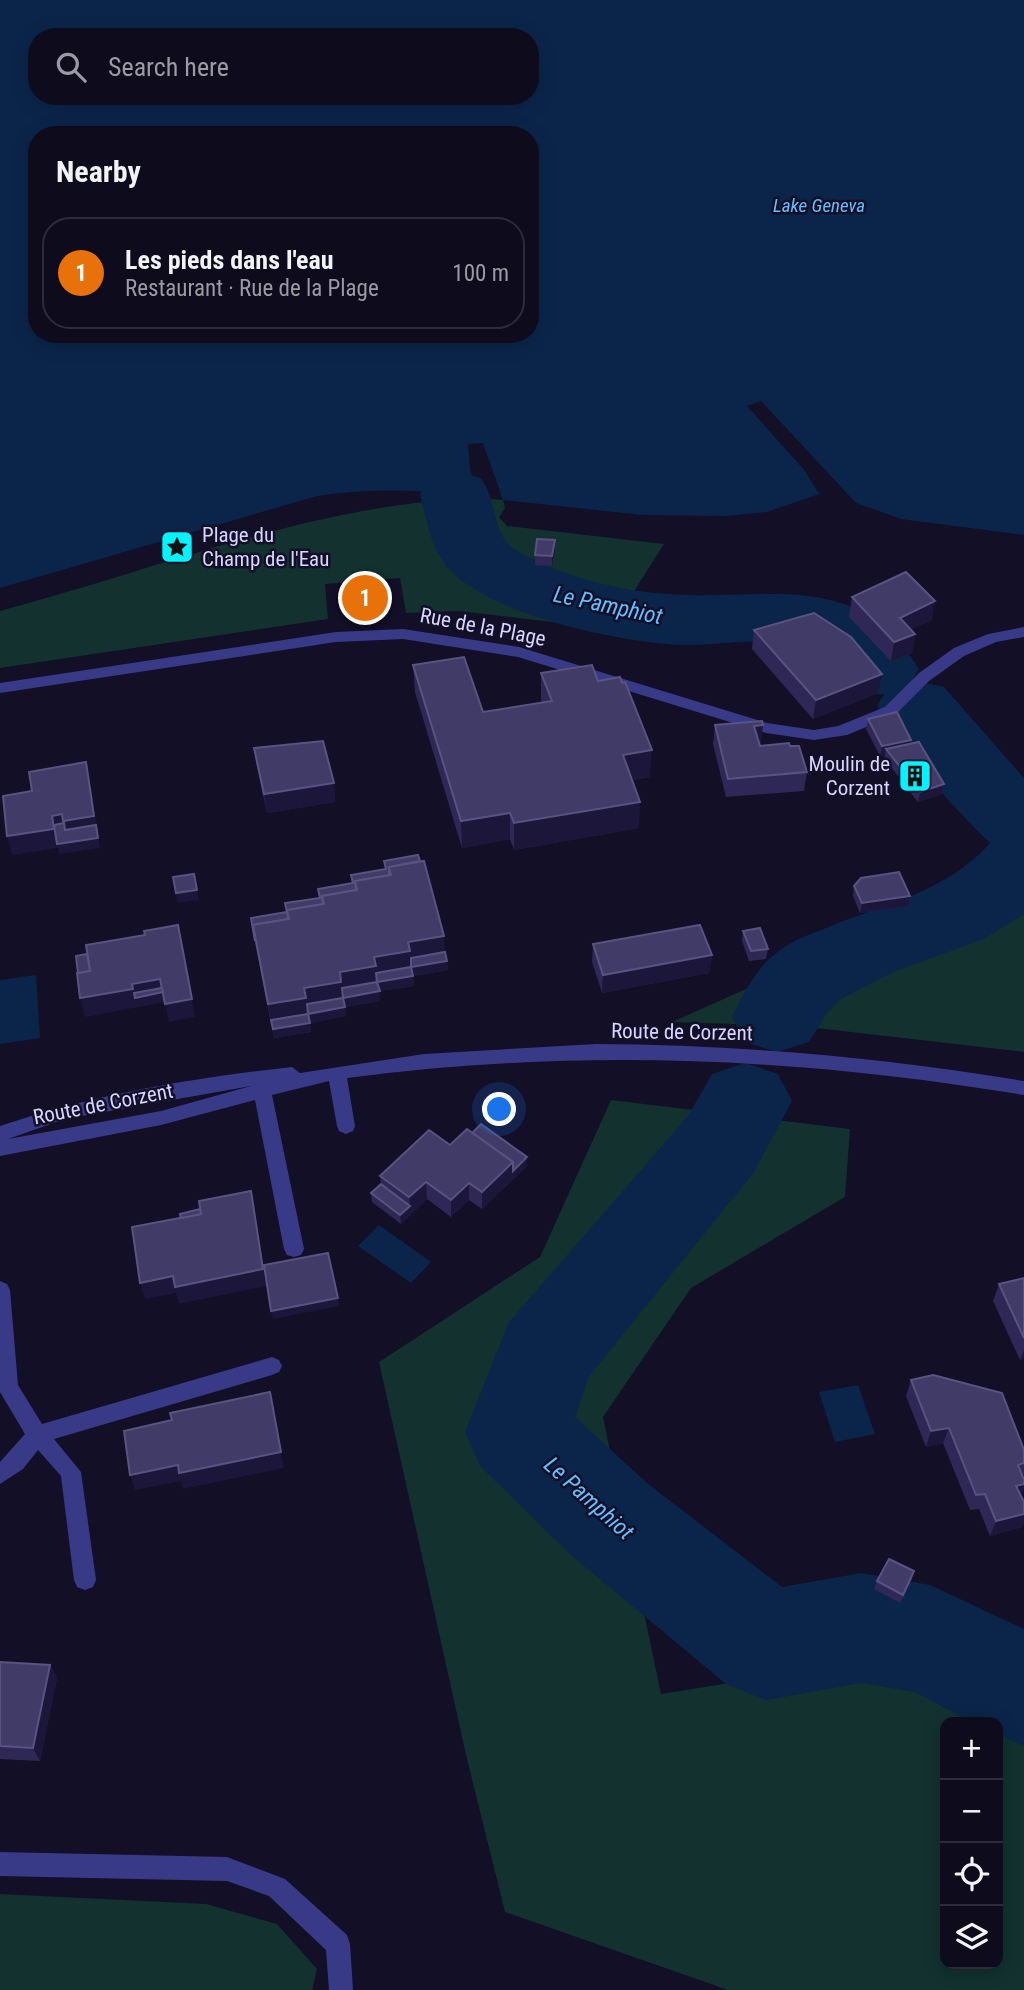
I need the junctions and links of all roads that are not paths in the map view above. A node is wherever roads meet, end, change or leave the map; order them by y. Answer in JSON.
{"nodes":[{"id":1,"x":1024,"y":632,"type":"edge"},
{"id":2,"x":0,"y":688,"type":"edge"},
{"id":3,"x":337,"y":1073,"type":"junction"},
{"id":4,"x":261,"y":1083,"type":"junction"},
{"id":5,"x":1024,"y":1088,"type":"edge"},
{"id":6,"x":346,"y":1126,"type":"dead end"},
{"id":7,"x":0,"y":1134,"type":"edge"},
{"id":8,"x":0,"y":1148,"type":"edge"},
{"id":9,"x":294,"y":1249,"type":"dead end"},
{"id":10,"x":0,"y":1290,"type":"edge"},
{"id":11,"x":272,"y":1366,"type":"dead end"},
{"id":12,"x":37,"y":1435,"type":"junction"},
{"id":13,"x":0,"y":1474,"type":"edge"},
{"id":14,"x":85,"y":1580,"type":"dead end"},
{"id":15,"x":0,"y":1864,"type":"edge"},
{"id":16,"x":341,"y":1990,"type":"edge"}],
"edges":[{"from":1,"to":2,"type":"street","name":"Rue de la Plage"},
{"from":3,"to":4,"type":"street","name":"Route de Corzent"},
{"from":3,"to":5,"type":"street","name":"Route de Corzent"},
{"from":3,"to":6,"type":"street"},
{"from":4,"to":7,"type":"street","name":"Route de Corzent"},
{"from":4,"to":8,"type":"street","name":"Route de Corzent"},
{"from":4,"to":9,"type":"street"},
{"from":10,"to":12,"type":"street"},
{"from":11,"to":12,"type":"street"},
{"from":12,"to":13,"type":"street"},
{"from":12,"to":14,"type":"street"},
{"from":15,"to":16,"type":"street"}]}
